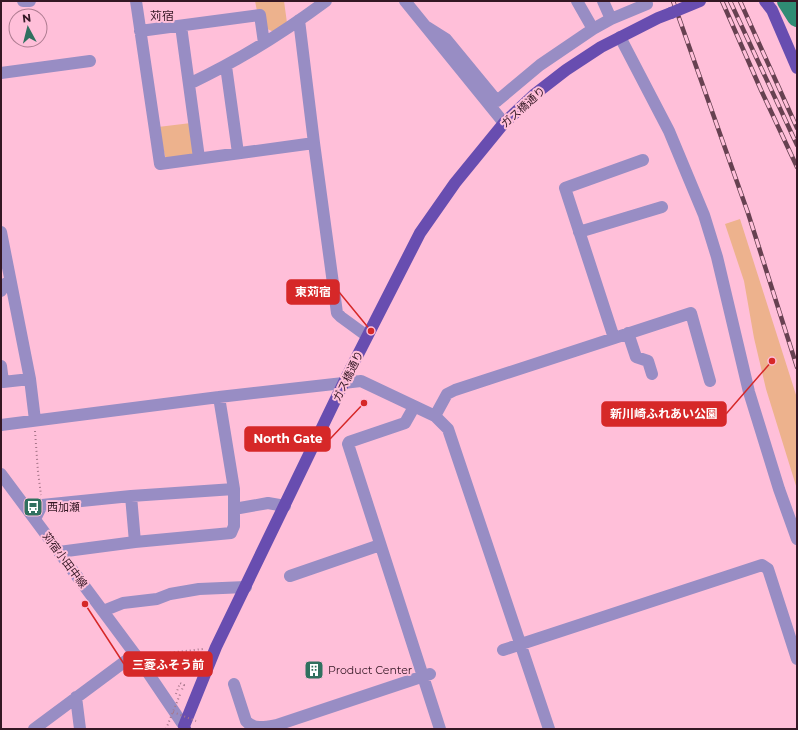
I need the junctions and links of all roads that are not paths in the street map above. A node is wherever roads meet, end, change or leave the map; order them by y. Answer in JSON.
{"nodes":[{"id":1,"x":23,"y":1,"type":"edge"},
{"id":2,"x":30,"y":1,"type":"edge"},
{"id":3,"x":136,"y":1,"type":"edge"},
{"id":4,"x":325,"y":1,"type":"edge"},
{"id":5,"x":405,"y":1,"type":"edge"},
{"id":6,"x":577,"y":1,"type":"edge"},
{"id":7,"x":603,"y":1,"type":"edge"},
{"id":8,"x":700,"y":1,"type":"edge"},
{"id":9,"x":647,"y":4,"type":"dead end"},
{"id":10,"x":769,"y":6,"type":"edge"},
{"id":11,"x":611,"y":19,"type":"junction"},
{"id":12,"x":299,"y":20,"type":"junction"},
{"id":13,"x":180,"y":26,"type":"junction"},
{"id":14,"x":427,"y":27,"type":"junction"},
{"id":15,"x":593,"y":29,"type":"junction"},
{"id":16,"x":140,"y":31,"type":"junction"},
{"id":17,"x":620,"y":37,"type":"junction"},
{"id":18,"x":264,"y":43,"type":"junction"},
{"id":19,"x":90,"y":61,"type":"dead end"},
{"id":20,"x":226,"y":66,"type":"junction"},
{"id":21,"x":797,"y":68,"type":"edge"},
{"id":22,"x":1,"y":73,"type":"edge"},
{"id":23,"x":189,"y":84,"type":"junction"},
{"id":24,"x":504,"y":123,"type":"junction"},
{"id":25,"x":314,"y":143,"type":"junction"},
{"id":26,"x":238,"y":153,"type":"junction"},
{"id":27,"x":199,"y":158,"type":"junction"},
{"id":28,"x":643,"y":160,"type":"dead end"},
{"id":29,"x":662,"y":207,"type":"dead end"},
{"id":30,"x":1,"y":232,"type":"edge"},
{"id":31,"x":579,"y":232,"type":"junction"},
{"id":32,"x":10,"y":279,"type":"junction"},
{"id":33,"x":1,"y":291,"type":"edge"},
{"id":34,"x":628,"y":333,"type":"junction"},
{"id":35,"x":367,"y":336,"type":"junction"},
{"id":36,"x":614,"y":338,"type":"junction"},
{"id":37,"x":1,"y":366,"type":"edge"},
{"id":38,"x":652,"y":374,"type":"dead end"},
{"id":39,"x":30,"y":379,"type":"junction"},
{"id":40,"x":710,"y":381,"type":"dead end"},
{"id":41,"x":344,"y":382,"type":"junction"},
{"id":42,"x":219,"y":397,"type":"junction"},
{"id":43,"x":414,"y":407,"type":"junction"},
{"id":44,"x":435,"y":416,"type":"junction"},
{"id":45,"x":35,"y":420,"type":"junction"},
{"id":46,"x":1,"y":425,"type":"edge"},
{"id":47,"x":1,"y":474,"type":"edge"},
{"id":48,"x":234,"y":489,"type":"junction"},
{"id":49,"x":131,"y":496,"type":"junction"},
{"id":50,"x":285,"y":506,"type":"junction"},
{"id":51,"x":234,"y":509,"type":"junction"},
{"id":52,"x":35,"y":519,"type":"junction"},
{"id":53,"x":797,"y":539,"type":"edge"},
{"id":54,"x":135,"y":542,"type":"junction"},
{"id":55,"x":380,"y":545,"type":"junction"},
{"id":56,"x":59,"y":552,"type":"junction"},
{"id":57,"x":290,"y":576,"type":"dead end"},
{"id":58,"x":246,"y":587,"type":"junction"},
{"id":59,"x":103,"y":611,"type":"junction"},
{"id":60,"x":520,"y":644,"type":"junction"},
{"id":61,"x":503,"y":650,"type":"dead end"},
{"id":62,"x":137,"y":657,"type":"junction"},
{"id":63,"x":797,"y":660,"type":"edge"},
{"id":64,"x":426,"y":675,"type":"junction"},
{"id":65,"x":234,"y":684,"type":"dead end"},
{"id":66,"x":76,"y":697,"type":"junction"},
{"id":67,"x":184,"y":727,"type":"edge"},
{"id":68,"x":34,"y":729,"type":"edge"},
{"id":69,"x":80,"y":729,"type":"edge"},
{"id":70,"x":440,"y":729,"type":"edge"},
{"id":71,"x":549,"y":729,"type":"edge"}],
"edges":[{"from":1,"to":2,"type":"street"},
{"from":3,"to":16,"type":"street"},
{"from":4,"to":12,"type":"street"},
{"from":5,"to":14,"type":"street"},
{"from":6,"to":15,"type":"street"},
{"from":7,"to":11,"type":"street"},
{"from":8,"to":17,"type":"main road","name":"ガス橋通り","bridge":true},
{"from":9,"to":11,"type":"street"},
{"from":10,"to":21,"type":"main road"},
{"from":11,"to":15,"type":"street"},
{"from":12,"to":18,"type":"street"},
{"from":12,"to":25,"type":"street"},
{"from":13,"to":16,"type":"street"},
{"from":13,"to":18,"type":"street"},
{"from":13,"to":23,"type":"street"},
{"from":14,"to":15,"type":"street"},
{"from":14,"to":24,"type":"street"},
{"from":16,"to":27,"type":"street"},
{"from":17,"to":24,"type":"main road","name":"ガス橋通り"},
{"from":17,"to":53,"type":"street"},
{"from":18,"to":20,"type":"street"},
{"from":19,"to":22,"type":"street"},
{"from":20,"to":23,"type":"street"},
{"from":20,"to":26,"type":"street"},
{"from":23,"to":27,"type":"street"},
{"from":24,"to":35,"type":"main road","name":"ガス橋通り"},
{"from":25,"to":26,"type":"street"},
{"from":25,"to":35,"type":"street"},
{"from":26,"to":27,"type":"street"},
{"from":28,"to":31,"type":"street"},
{"from":29,"to":31,"type":"street"},
{"from":30,"to":32,"type":"street"},
{"from":31,"to":36,"type":"street"},
{"from":32,"to":33,"type":"street"},
{"from":32,"to":39,"type":"street"},
{"from":34,"to":36,"type":"street"},
{"from":34,"to":38,"type":"street"},
{"from":34,"to":40,"type":"street"},
{"from":35,"to":41,"type":"main road","name":"ガス橋通り"},
{"from":36,"to":44,"type":"street"},
{"from":37,"to":39,"type":"street"},
{"from":39,"to":45,"type":"street"},
{"from":41,"to":42,"type":"street"},
{"from":41,"to":43,"type":"street"},
{"from":41,"to":50,"type":"main road","name":"ガス橋通り"},
{"from":42,"to":45,"type":"street"},
{"from":42,"to":48,"type":"street"},
{"from":43,"to":44,"type":"street"},
{"from":43,"to":55,"type":"street"},
{"from":44,"to":60,"type":"street"},
{"from":45,"to":46,"type":"street"},
{"from":47,"to":52,"type":"street","name":"苅宿小田中線"},
{"from":48,"to":49,"type":"street"},
{"from":48,"to":51,"type":"street"},
{"from":49,"to":52,"type":"street"},
{"from":49,"to":54,"type":"street"},
{"from":50,"to":51,"type":"street"},
{"from":50,"to":58,"type":"main road","name":"ガス橋通り"},
{"from":51,"to":54,"type":"street"},
{"from":52,"to":56,"type":"street","name":"苅宿小田中線"},
{"from":54,"to":56,"type":"street"},
{"from":55,"to":57,"type":"street"},
{"from":55,"to":64,"type":"street"},
{"from":56,"to":59,"type":"street","name":"苅宿小田中線"},
{"from":58,"to":59,"type":"street"},
{"from":58,"to":67,"type":"main road","name":"ガス橋通り"},
{"from":59,"to":62,"type":"street","name":"苅宿小田中線"},
{"from":60,"to":61,"type":"street"},
{"from":60,"to":63,"type":"street"},
{"from":60,"to":71,"type":"street"},
{"from":62,"to":66,"type":"street"},
{"from":62,"to":67,"type":"street","name":"苅宿小田中線"},
{"from":64,"to":65,"type":"street"},
{"from":64,"to":70,"type":"street"},
{"from":66,"to":68,"type":"street"},
{"from":66,"to":69,"type":"street"}]}
